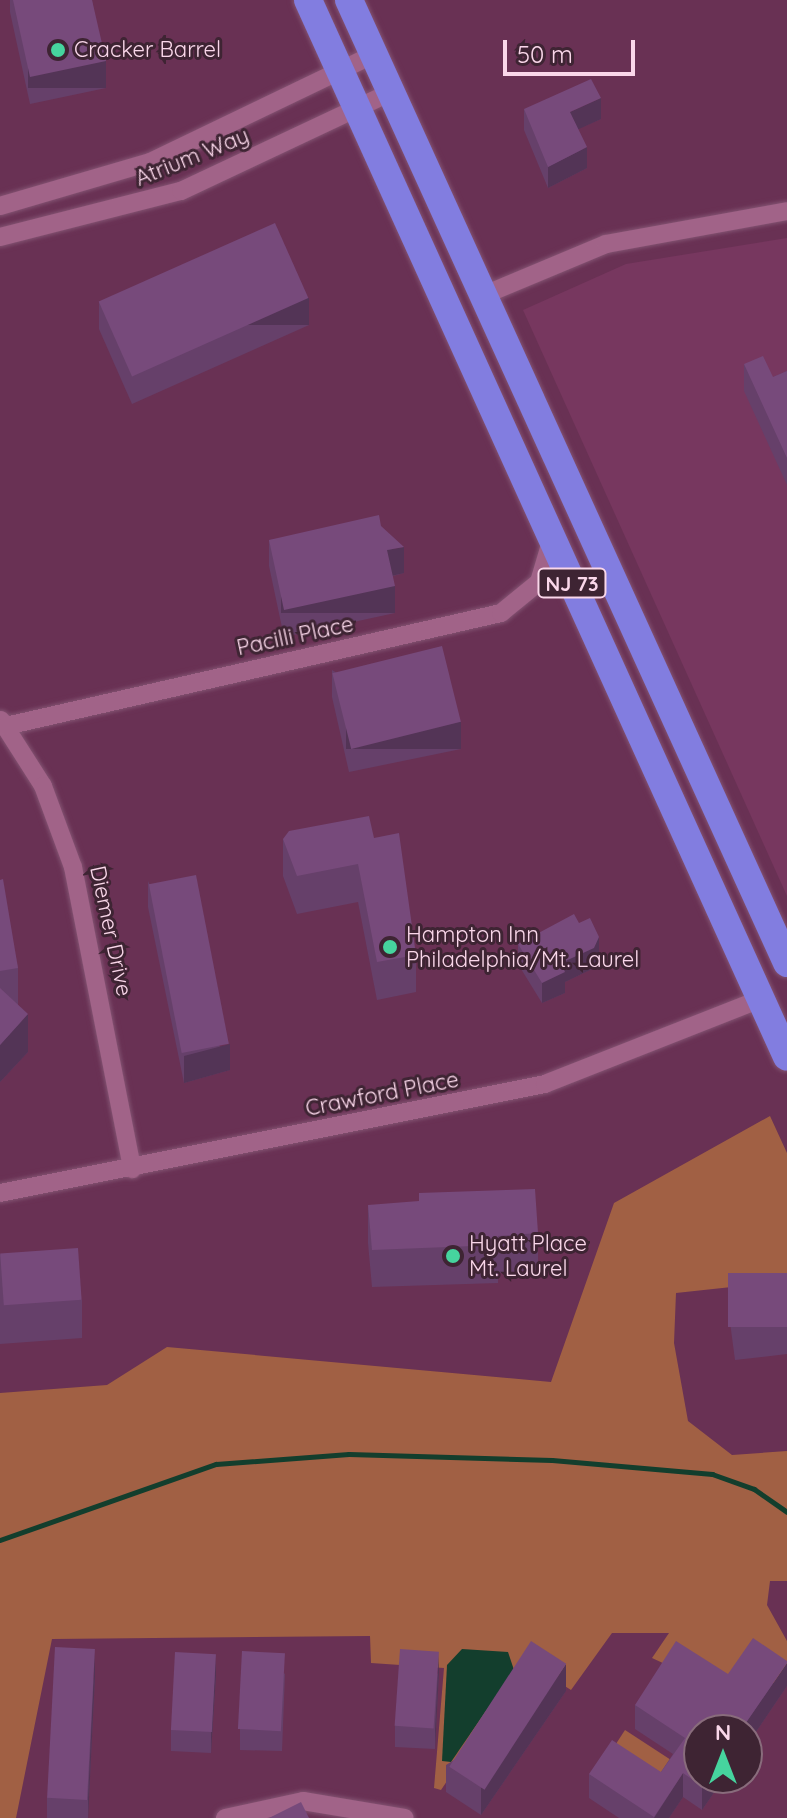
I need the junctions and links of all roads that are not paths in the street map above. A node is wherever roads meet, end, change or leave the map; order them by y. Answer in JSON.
{"nodes":[{"id":1,"x":308,"y":0,"type":"edge"},
{"id":2,"x":349,"y":0,"type":"edge"},
{"id":3,"x":374,"y":54,"type":"junction"},
{"id":4,"x":340,"y":71,"type":"junction"},
{"id":5,"x":391,"y":92,"type":"junction"},
{"id":6,"x":357,"y":109,"type":"junction"},
{"id":7,"x":0,"y":206,"type":"edge"},
{"id":8,"x":787,"y":211,"type":"edge"},
{"id":9,"x":0,"y":237,"type":"edge"},
{"id":10,"x":484,"y":295,"type":"junction"},
{"id":11,"x":552,"y":538,"type":"junction"},
{"id":12,"x":3,"y":723,"type":"edge"},
{"id":13,"x":787,"y":963,"type":"edge"},
{"id":14,"x":761,"y":999,"type":"junction"},
{"id":15,"x":787,"y":1057,"type":"edge"},
{"id":16,"x":132,"y":1169,"type":"junction"},
{"id":17,"x":0,"y":1193,"type":"edge"},
{"id":18,"x":225,"y":1818,"type":"edge"},
{"id":19,"x":405,"y":1818,"type":"edge"}],
"edges":[{"from":1,"to":4,"type":"highway","number":"NJ 73"},
{"from":2,"to":3,"type":"highway","number":"NJ 73"},
{"from":3,"to":4,"type":"street","name":"Atrium Way"},
{"from":3,"to":5,"type":"highway","number":"NJ 73"},
{"from":4,"to":6,"type":"highway","number":"NJ 73"},
{"from":4,"to":7,"type":"street","name":"Atrium Way"},
{"from":5,"to":6,"type":"street","name":"Atrium Way"},
{"from":5,"to":10,"type":"highway","number":"NJ 73"},
{"from":6,"to":9,"type":"street","name":"Atrium Way"},
{"from":6,"to":11,"type":"highway","number":"NJ 73"},
{"from":8,"to":10,"type":"street"},
{"from":10,"to":13,"type":"highway","number":"NJ 73"},
{"from":11,"to":12,"type":"street","name":"Pacilli Place"},
{"from":11,"to":14,"type":"highway","number":"NJ 73"},
{"from":12,"to":16,"type":"street","name":"Diemer Drive"},
{"from":14,"to":15,"type":"highway","number":"NJ 73"},
{"from":14,"to":16,"type":"street","name":"Crawford Place"},
{"from":16,"to":17,"type":"street","name":"Crawford Place"},
{"from":18,"to":19,"type":"street"}]}
